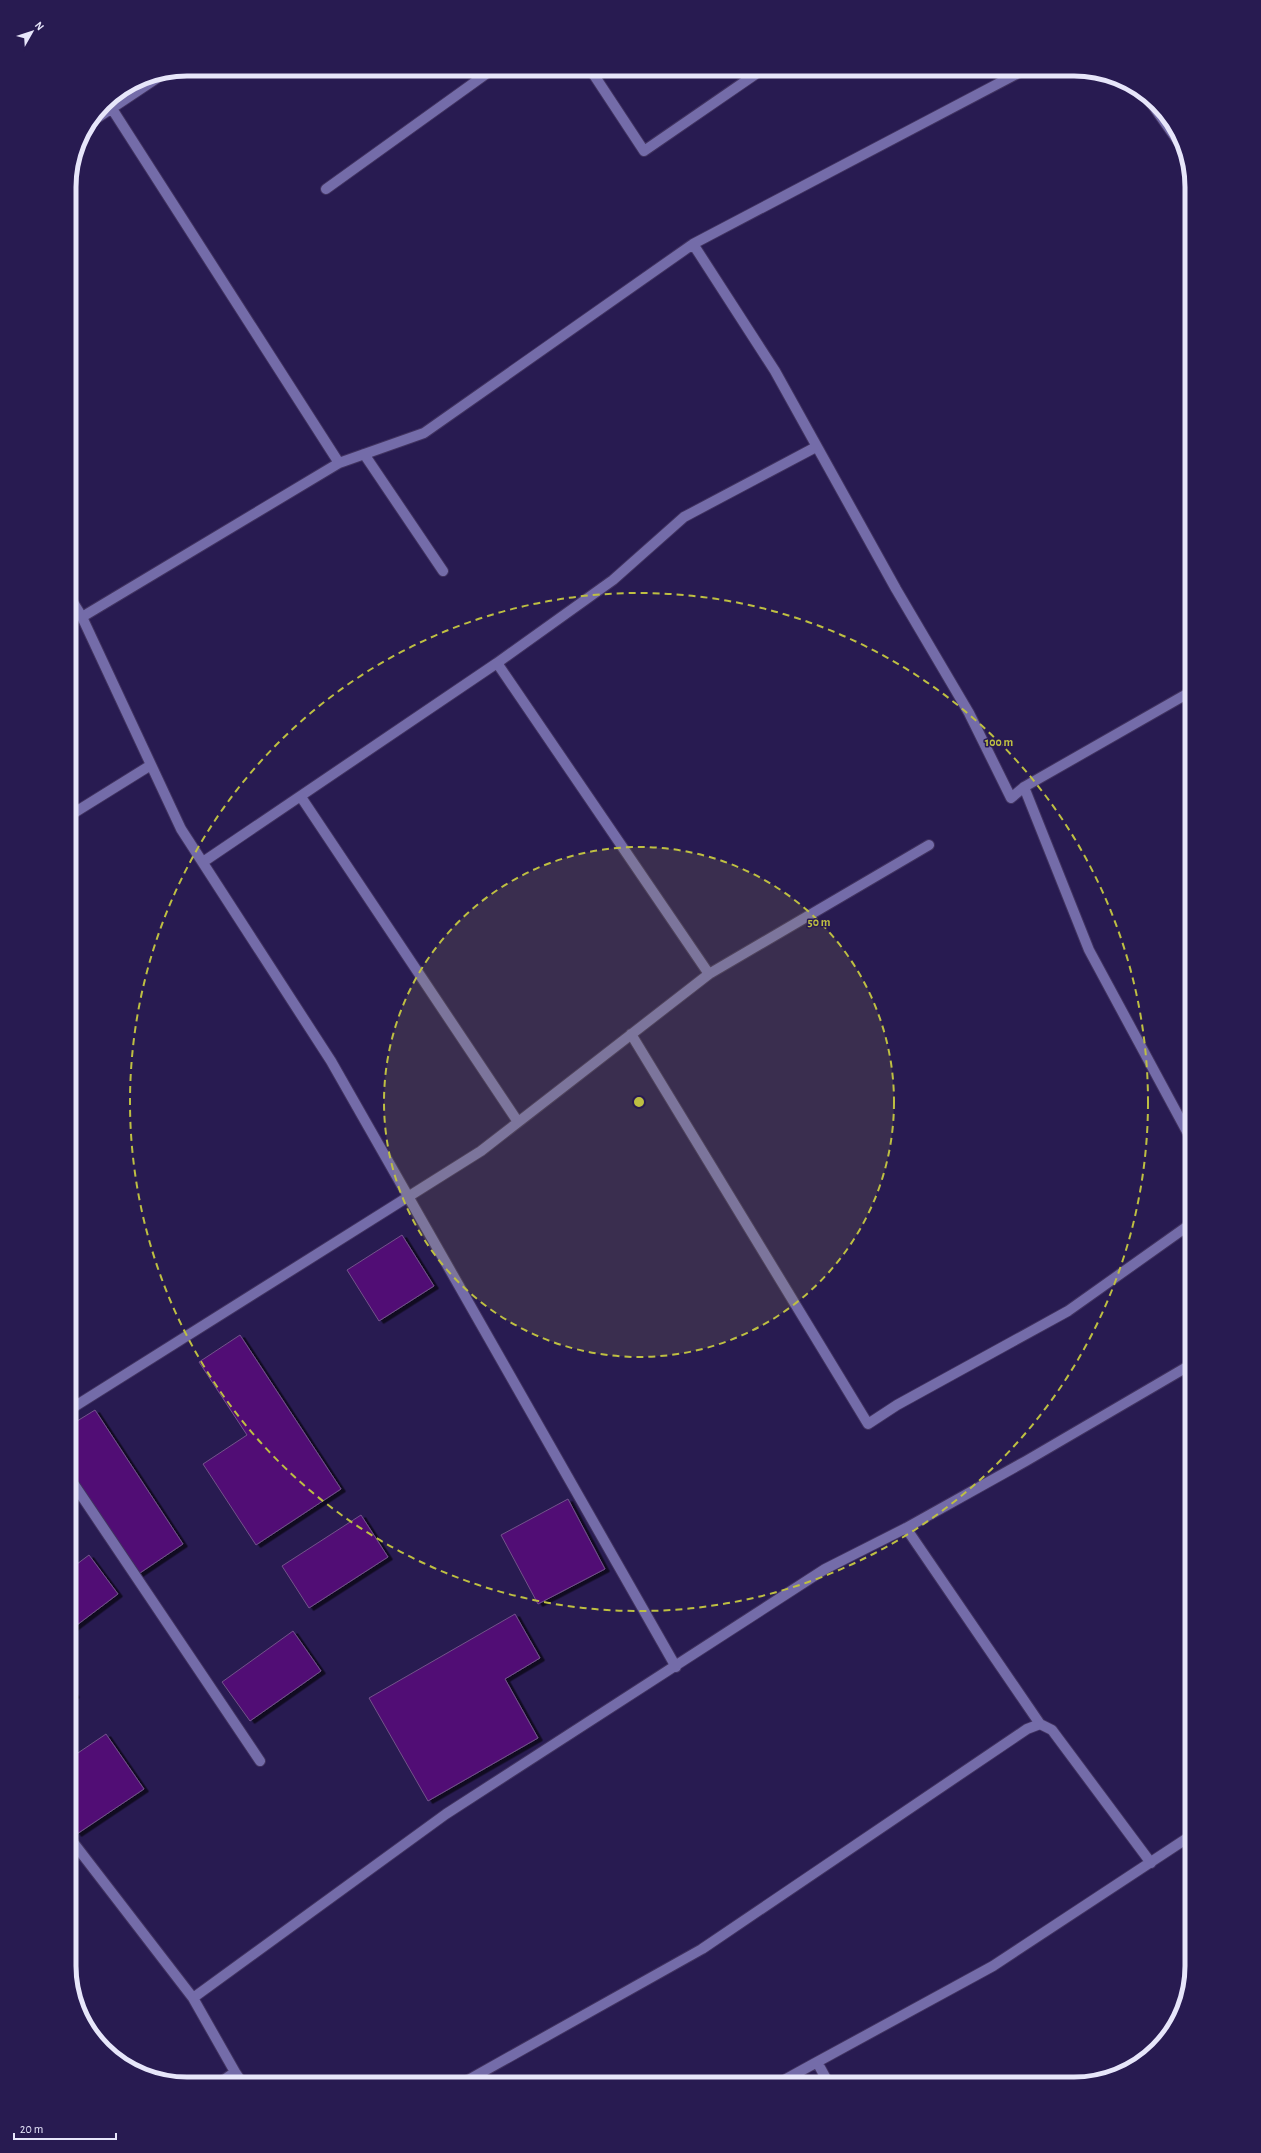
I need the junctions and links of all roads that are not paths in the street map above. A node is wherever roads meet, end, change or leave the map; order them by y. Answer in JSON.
{"nodes":[{"id":1,"x":482,"y":76,"type":"edge"},
{"id":2,"x":595,"y":76,"type":"edge"},
{"id":3,"x":753,"y":76,"type":"edge"},
{"id":4,"x":1013,"y":76,"type":"edge"},
{"id":5,"x":147,"y":83,"type":"edge"},
{"id":6,"x":122,"y":98,"type":"edge"},
{"id":7,"x":111,"y":107,"type":"edge"},
{"id":8,"x":326,"y":189,"type":"dead end"},
{"id":9,"x":693,"y":244,"type":"junction"},
{"id":10,"x":816,"y":447,"type":"junction"},
{"id":11,"x":364,"y":454,"type":"junction"},
{"id":12,"x":339,"y":463,"type":"junction"},
{"id":13,"x":443,"y":571,"type":"dead end"},
{"id":14,"x":76,"y":607,"type":"edge"},
{"id":15,"x":82,"y":617,"type":"junction"},
{"id":16,"x":496,"y":663,"type":"junction"},
{"id":17,"x":1185,"y":695,"type":"edge"},
{"id":18,"x":151,"y":765,"type":"junction"},
{"id":19,"x":1024,"y":787,"type":"junction"},
{"id":20,"x":301,"y":797,"type":"junction"},
{"id":21,"x":76,"y":812,"type":"edge"},
{"id":22,"x":929,"y":846,"type":"dead end"},
{"id":23,"x":203,"y":862,"type":"junction"},
{"id":24,"x":709,"y":974,"type":"junction"},
{"id":25,"x":631,"y":1034,"type":"junction"},
{"id":26,"x":518,"y":1122,"type":"junction"},
{"id":27,"x":1185,"y":1128,"type":"edge"},
{"id":28,"x":408,"y":1196,"type":"junction"},
{"id":29,"x":1185,"y":1228,"type":"edge"},
{"id":30,"x":1185,"y":1368,"type":"edge"},
{"id":31,"x":76,"y":1406,"type":"edge"},
{"id":32,"x":76,"y":1487,"type":"edge"},
{"id":33,"x":906,"y":1528,"type":"junction"},
{"id":34,"x":676,"y":1667,"type":"junction"},
{"id":35,"x":1040,"y":1724,"type":"junction"},
{"id":36,"x":260,"y":1761,"type":"dead end"},
{"id":37,"x":1185,"y":1840,"type":"edge"},
{"id":38,"x":76,"y":1846,"type":"edge"},
{"id":39,"x":1151,"y":1863,"type":"junction"},
{"id":40,"x":192,"y":1998,"type":"junction"},
{"id":41,"x":817,"y":2062,"type":"junction"},
{"id":42,"x":235,"y":2072,"type":"junction"},
{"id":43,"x":228,"y":2077,"type":"edge"},
{"id":44,"x":238,"y":2077,"type":"edge"},
{"id":45,"x":473,"y":2077,"type":"edge"},
{"id":46,"x":790,"y":2077,"type":"edge"},
{"id":47,"x":825,"y":2077,"type":"edge"}],
"edges":[{"from":1,"to":8,"type":"street"},
{"from":2,"to":3,"type":"street"},
{"from":4,"to":9,"type":"street"},
{"from":5,"to":6,"type":"street"},
{"from":7,"to":12,"type":"street"},
{"from":9,"to":10,"type":"street"},
{"from":9,"to":11,"type":"street"},
{"from":10,"to":16,"type":"street"},
{"from":10,"to":19,"type":"street"},
{"from":11,"to":12,"type":"street"},
{"from":11,"to":13,"type":"street"},
{"from":12,"to":15,"type":"street"},
{"from":14,"to":15,"type":"street"},
{"from":15,"to":18,"type":"street"},
{"from":16,"to":20,"type":"street"},
{"from":16,"to":24,"type":"street"},
{"from":17,"to":19,"type":"street"},
{"from":18,"to":21,"type":"street"},
{"from":18,"to":23,"type":"street"},
{"from":19,"to":27,"type":"street"},
{"from":20,"to":23,"type":"street"},
{"from":20,"to":26,"type":"street"},
{"from":22,"to":24,"type":"street"},
{"from":23,"to":28,"type":"street"},
{"from":24,"to":25,"type":"street"},
{"from":25,"to":26,"type":"street"},
{"from":25,"to":29,"type":"street"},
{"from":26,"to":28,"type":"street"},
{"from":28,"to":31,"type":"street"},
{"from":28,"to":34,"type":"street"},
{"from":30,"to":33,"type":"street"},
{"from":32,"to":36,"type":"street"},
{"from":33,"to":34,"type":"street"},
{"from":33,"to":35,"type":"street"},
{"from":34,"to":40,"type":"street"},
{"from":35,"to":39,"type":"street"},
{"from":35,"to":45,"type":"street"},
{"from":37,"to":39,"type":"street"},
{"from":38,"to":40,"type":"street"},
{"from":39,"to":41,"type":"street"},
{"from":40,"to":42,"type":"street"},
{"from":41,"to":46,"type":"street"},
{"from":41,"to":47,"type":"street"},
{"from":42,"to":43,"type":"street"},
{"from":42,"to":44,"type":"street"}]}
